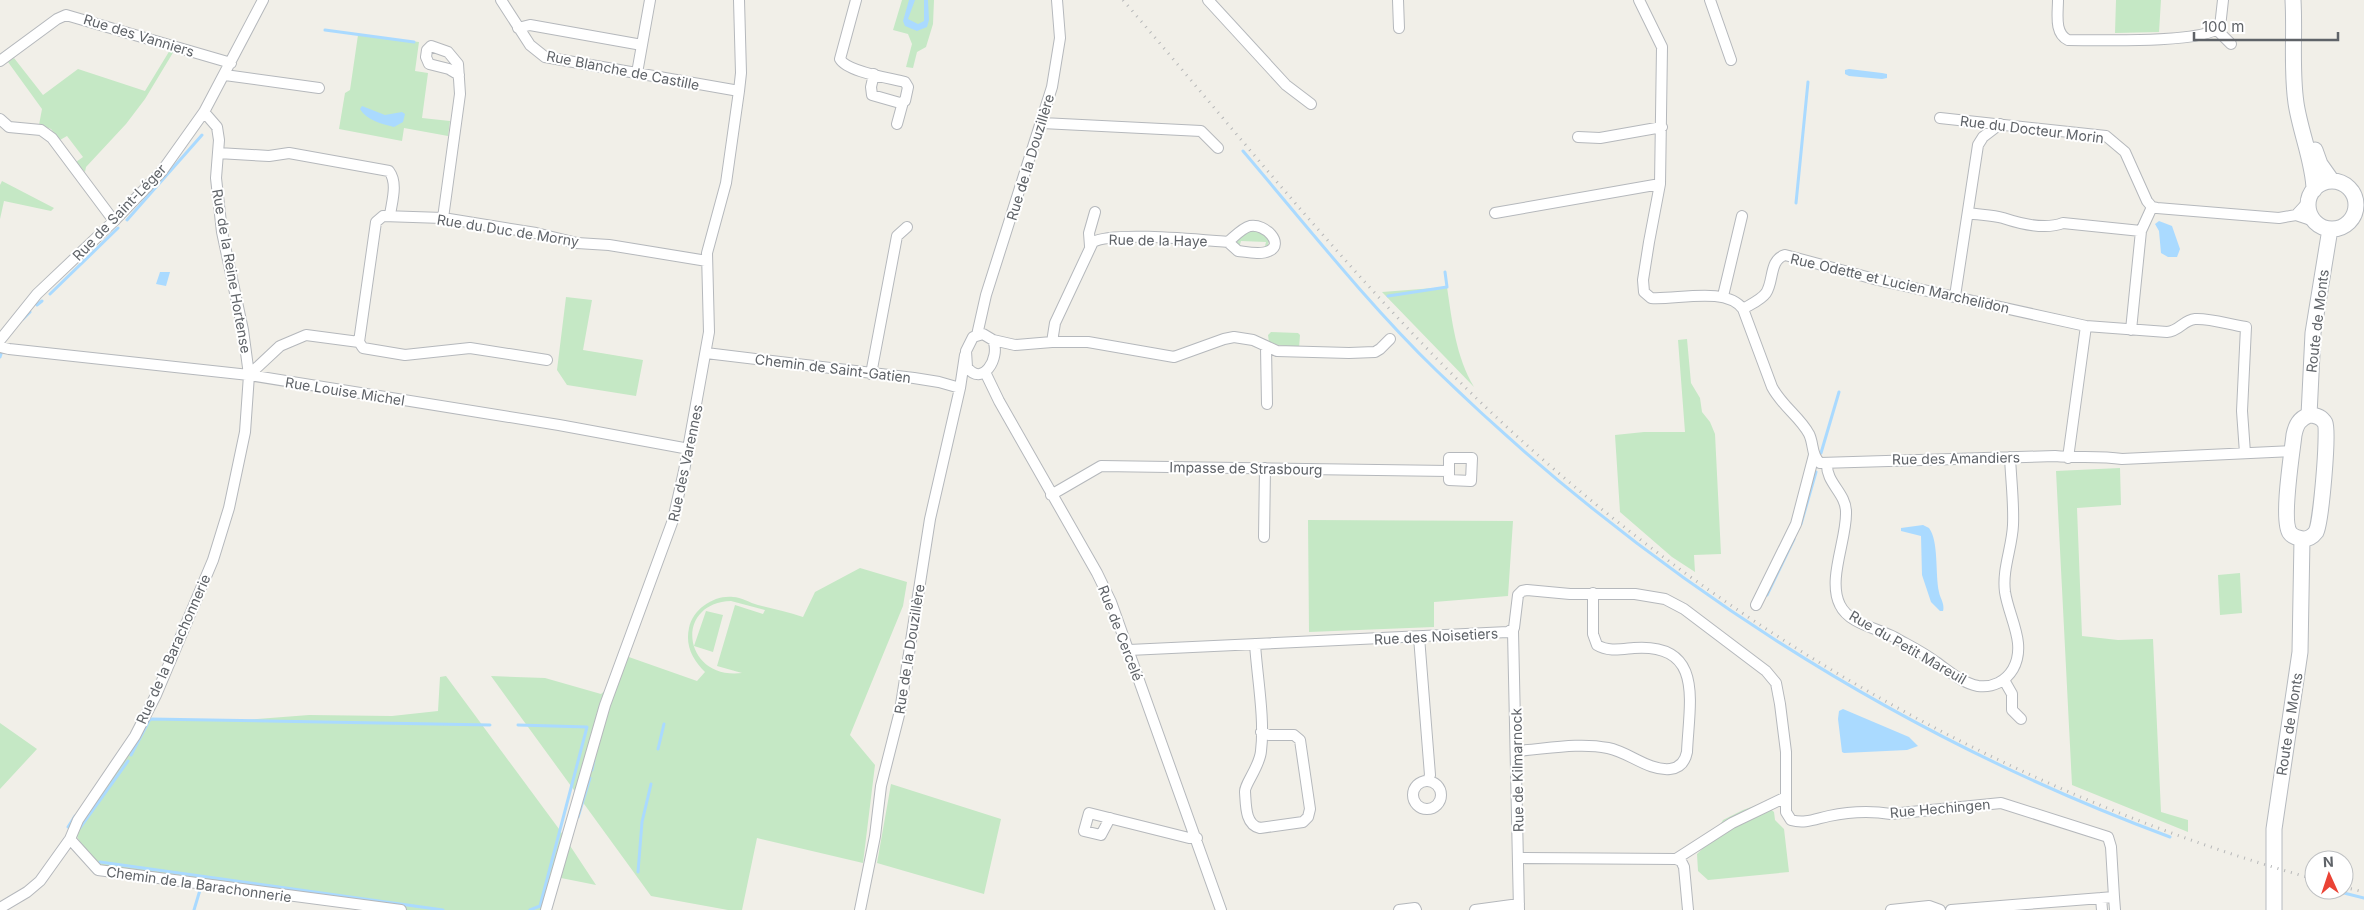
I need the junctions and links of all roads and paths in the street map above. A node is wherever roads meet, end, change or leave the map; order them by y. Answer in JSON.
{"nodes":[{"id":1,"x":263,"y":0,"type":"edge"},
{"id":2,"x":501,"y":0,"type":"edge"},
{"id":3,"x":650,"y":0,"type":"edge"},
{"id":4,"x":739,"y":0,"type":"edge"},
{"id":5,"x":856,"y":0,"type":"edge"},
{"id":6,"x":1057,"y":0,"type":"edge"},
{"id":7,"x":1208,"y":0,"type":"edge"},
{"id":8,"x":1398,"y":0,"type":"edge"},
{"id":9,"x":1639,"y":0,"type":"edge"},
{"id":10,"x":1710,"y":0,"type":"edge"},
{"id":11,"x":2058,"y":0,"type":"edge"},
{"id":12,"x":2223,"y":0,"type":"edge"},
{"id":13,"x":2293,"y":0,"type":"edge"},
{"id":14,"x":2301,"y":0,"type":"edge"},
{"id":15,"x":518,"y":28,"type":"junction"},
{"id":16,"x":1399,"y":28,"type":"dead end"},
{"id":17,"x":2217,"y":30,"type":"junction"},
{"id":18,"x":2231,"y":44,"type":"dead end"},
{"id":19,"x":642,"y":45,"type":"junction"},
{"id":20,"x":1731,"y":60,"type":"dead end"},
{"id":21,"x":0,"y":61,"type":"edge"},
{"id":22,"x":230,"y":63,"type":"junction"},
{"id":23,"x":638,"y":73,"type":"junction"},
{"id":24,"x":874,"y":74,"type":"junction"},
{"id":25,"x":225,"y":75,"type":"junction"},
{"id":26,"x":459,"y":75,"type":"dead end"},
{"id":27,"x":319,"y":88,"type":"dead end"},
{"id":28,"x":739,"y":91,"type":"junction"},
{"id":29,"x":903,"y":102,"type":"junction"},
{"id":30,"x":1311,"y":104,"type":"dead end"},
{"id":31,"x":204,"y":112,"type":"junction"},
{"id":32,"x":1940,"y":118,"type":"dead end"},
{"id":33,"x":0,"y":119,"type":"edge"},
{"id":34,"x":1042,"y":123,"type":"junction"},
{"id":35,"x":897,"y":124,"type":"dead end"},
{"id":36,"x":2000,"y":124,"type":"junction"},
{"id":37,"x":1662,"y":127,"type":"junction"},
{"id":38,"x":1578,"y":137,"type":"dead end"},
{"id":39,"x":1218,"y":148,"type":"dead end"},
{"id":40,"x":218,"y":153,"type":"junction"},
{"id":41,"x":2332,"y":181,"type":"junction"},
{"id":42,"x":1660,"y":184,"type":"junction"},
{"id":43,"x":2311,"y":196,"type":"junction"},
{"id":44,"x":2152,"y":207,"type":"junction"},
{"id":45,"x":1095,"y":212,"type":"dead end"},
{"id":46,"x":1495,"y":213,"type":"dead end"},
{"id":47,"x":1968,"y":214,"type":"junction"},
{"id":48,"x":390,"y":215,"type":"junction"},
{"id":49,"x":2296,"y":215,"type":"junction"},
{"id":50,"x":1742,"y":216,"type":"dead end"},
{"id":51,"x":443,"y":218,"type":"junction"},
{"id":52,"x":114,"y":221,"type":"junction"},
{"id":53,"x":2314,"y":221,"type":"junction"},
{"id":54,"x":906,"y":227,"type":"dead end"},
{"id":55,"x":2330,"y":229,"type":"junction"},
{"id":56,"x":2141,"y":231,"type":"junction"},
{"id":57,"x":1228,"y":242,"type":"dead end"},
{"id":58,"x":1090,"y":246,"type":"junction"},
{"id":59,"x":707,"y":261,"type":"junction"},
{"id":60,"x":1723,"y":296,"type":"junction"},
{"id":61,"x":1955,"y":296,"type":"junction"},
{"id":62,"x":1743,"y":309,"type":"junction"},
{"id":63,"x":983,"y":312,"type":"junction"},
{"id":64,"x":2086,"y":326,"type":"junction"},
{"id":65,"x":2131,"y":330,"type":"junction"},
{"id":66,"x":977,"y":335,"type":"junction"},
{"id":67,"x":992,"y":339,"type":"junction"},
{"id":68,"x":1390,"y":339,"type":"dead end"},
{"id":69,"x":0,"y":340,"type":"edge"},
{"id":70,"x":359,"y":342,"type":"junction"},
{"id":71,"x":1052,"y":342,"type":"junction"},
{"id":72,"x":1016,"y":345,"type":"junction"},
{"id":73,"x":0,"y":347,"type":"edge"},
{"id":74,"x":1266,"y":348,"type":"junction"},
{"id":75,"x":706,"y":353,"type":"junction"},
{"id":76,"x":995,"y":354,"type":"junction"},
{"id":77,"x":965,"y":355,"type":"junction"},
{"id":78,"x":547,"y":360,"type":"dead end"},
{"id":79,"x":970,"y":371,"type":"junction"},
{"id":80,"x":985,"y":372,"type":"junction"},
{"id":81,"x":871,"y":374,"type":"junction"},
{"id":82,"x":249,"y":375,"type":"junction"},
{"id":83,"x":960,"y":388,"type":"junction"},
{"id":84,"x":1267,"y":404,"type":"dead end"},
{"id":85,"x":2309,"y":414,"type":"junction"},
{"id":86,"x":689,"y":449,"type":"junction"},
{"id":87,"x":2292,"y":451,"type":"junction"},
{"id":88,"x":2245,"y":454,"type":"junction"},
{"id":89,"x":1814,"y":456,"type":"junction"},
{"id":90,"x":2010,"y":457,"type":"junction"},
{"id":91,"x":2068,"y":458,"type":"junction"},
{"id":92,"x":1827,"y":464,"type":"junction"},
{"id":93,"x":1264,"y":468,"type":"junction"},
{"id":94,"x":1449,"y":471,"type":"dead end"},
{"id":95,"x":1051,"y":495,"type":"junction"},
{"id":96,"x":1264,"y":537,"type":"dead end"},
{"id":97,"x":2302,"y":539,"type":"junction"},
{"id":98,"x":1593,"y":593,"type":"junction"},
{"id":99,"x":1756,"y":605,"type":"dead end"},
{"id":100,"x":1513,"y":631,"type":"junction"},
{"id":101,"x":1419,"y":637,"type":"junction"},
{"id":102,"x":1255,"y":644,"type":"junction"},
{"id":103,"x":1129,"y":650,"type":"junction"},
{"id":104,"x":2004,"y":680,"type":"junction"},
{"id":105,"x":2021,"y":719,"type":"dead end"},
{"id":106,"x":1261,"y":732,"type":"junction"},
{"id":107,"x":1516,"y":751,"type":"junction"},
{"id":108,"x":1428,"y":781,"type":"dead end"},
{"id":109,"x":1786,"y":796,"type":"junction"},
{"id":110,"x":1110,"y":818,"type":"dead end"},
{"id":111,"x":1197,"y":838,"type":"junction"},
{"id":112,"x":70,"y":839,"type":"junction"},
{"id":113,"x":1519,"y":858,"type":"junction"},
{"id":114,"x":1676,"y":859,"type":"junction"},
{"id":115,"x":2114,"y":897,"type":"junction"},
{"id":116,"x":2102,"y":898,"type":"junction"},
{"id":117,"x":1519,"y":907,"type":"edge"},
{"id":118,"x":0,"y":908,"type":"edge"},
{"id":119,"x":401,"y":910,"type":"edge"},
{"id":120,"x":546,"y":910,"type":"edge"},
{"id":121,"x":860,"y":910,"type":"edge"},
{"id":122,"x":1221,"y":910,"type":"edge"},
{"id":123,"x":1400,"y":910,"type":"edge"},
{"id":124,"x":1416,"y":910,"type":"edge"},
{"id":125,"x":1475,"y":910,"type":"edge"},
{"id":126,"x":1688,"y":910,"type":"edge"},
{"id":127,"x":1891,"y":910,"type":"edge"},
{"id":128,"x":1940,"y":910,"type":"edge"},
{"id":129,"x":1951,"y":910,"type":"edge"},
{"id":130,"x":2102,"y":910,"type":"edge"},
{"id":131,"x":2115,"y":910,"type":"edge"},
{"id":132,"x":2274,"y":910,"type":"edge"}],
"edges":[{"from":1,"to":22,"type":"street","name":"Rue de Saint-Léger"},
{"from":2,"to":15,"type":"street","name":"Rue Blanche de Castille"},
{"from":3,"to":19,"type":"street"},
{"from":4,"to":28,"type":"street","name":"Rue des Varennes"},
{"from":5,"to":24,"type":"street"},
{"from":6,"to":34,"type":"street","name":"Rue de la Douzillère"},
{"from":7,"to":30,"type":"street"},
{"from":8,"to":16,"type":"street"},
{"from":9,"to":37,"type":"street"},
{"from":10,"to":20,"type":"street"},
{"from":11,"to":17,"type":"street"},
{"from":12,"to":17,"type":"street"},
{"from":13,"to":43,"type":"main road"},
{"from":14,"to":41,"type":"main road"},
{"from":15,"to":19,"type":"street","name":"Rue Blanche de Castille"},
{"from":15,"to":23,"type":"street","name":"Rue Blanche de Castille"},
{"from":17,"to":18,"type":"street"},
{"from":19,"to":23,"type":"street"},
{"from":21,"to":22,"type":"street","name":"Rue des Vanniers"},
{"from":22,"to":25,"type":"street","name":"Rue de Saint-Léger"},
{"from":23,"to":28,"type":"street","name":"Rue Blanche de Castille"},
{"from":24,"to":29,"type":"street"},
{"from":24,"to":29,"type":"street"},
{"from":25,"to":27,"type":"street"},
{"from":25,"to":31,"type":"street","name":"Rue de Saint-Léger"},
{"from":26,"to":51,"type":"street"},
{"from":28,"to":59,"type":"street","name":"Rue des Varennes"},
{"from":29,"to":35,"type":"street"},
{"from":31,"to":40,"type":"street","name":"Rue de la Reine Hortense"},
{"from":31,"to":52,"type":"street","name":"Rue de Saint-Léger"},
{"from":32,"to":36,"type":"street","name":"Rue du Docteur Morin"},
{"from":33,"to":52,"type":"street"},
{"from":34,"to":39,"type":"street"},
{"from":34,"to":63,"type":"street","name":"Rue de la Douzillère"},
{"from":36,"to":44,"type":"street","name":"Rue du Docteur Morin"},
{"from":36,"to":47,"type":"street"},
{"from":37,"to":38,"type":"street"},
{"from":37,"to":42,"type":"street"},
{"from":40,"to":48,"type":"street"},
{"from":40,"to":82,"type":"street","name":"Rue de la Reine Hortense"},
{"from":41,"to":43,"type":"main road"},
{"from":41,"to":55,"type":"main road"},
{"from":42,"to":46,"type":"street"},
{"from":42,"to":60,"type":"street"},
{"from":43,"to":49,"type":"street"},
{"from":43,"to":53,"type":"main road"},
{"from":44,"to":49,"type":"street"},
{"from":44,"to":56,"type":"street"},
{"from":45,"to":58,"type":"street","name":"Rue de la Haye"},
{"from":47,"to":56,"type":"street"},
{"from":47,"to":61,"type":"street"},
{"from":48,"to":51,"type":"street","name":"Rue du Duc de Morny"},
{"from":48,"to":70,"type":"street"},
{"from":49,"to":53,"type":"street"},
{"from":50,"to":60,"type":"street"},
{"from":51,"to":59,"type":"street","name":"Rue du Duc de Morny"},
{"from":52,"to":69,"type":"street","name":"Rue de Saint-Léger"},
{"from":53,"to":55,"type":"main road"},
{"from":54,"to":81,"type":"street"},
{"from":55,"to":85,"type":"main road","name":"Route de Monts"},
{"from":56,"to":65,"type":"street"},
{"from":57,"to":58,"type":"street","name":"Rue de la Haye"},
{"from":58,"to":71,"type":"street","name":"Rue de la Haye"},
{"from":59,"to":75,"type":"street","name":"Rue des Varennes"},
{"from":60,"to":62,"type":"street"},
{"from":61,"to":62,"type":"street","name":"Rue Odette et Lucien Marchelidon"},
{"from":61,"to":64,"type":"street","name":"Rue Odette et Lucien Marchelidon"},
{"from":62,"to":89,"type":"street"},
{"from":63,"to":66,"type":"street","name":"Rue de la Douzillère"},
{"from":63,"to":67,"type":"street","name":"Rue de la Douzillère"},
{"from":64,"to":65,"type":"street","name":"Rue Odette et Lucien Marchelidon"},
{"from":64,"to":91,"type":"street"},
{"from":65,"to":88,"type":"street","name":"Rue Odette et Lucien Marchelidon"},
{"from":66,"to":67,"type":"street"},
{"from":66,"to":77,"type":"street"},
{"from":67,"to":72,"type":"street"},
{"from":67,"to":76,"type":"street"},
{"from":68,"to":74,"type":"street"},
{"from":70,"to":78,"type":"street"},
{"from":70,"to":82,"type":"street"},
{"from":71,"to":72,"type":"street"},
{"from":71,"to":74,"type":"street"},
{"from":72,"to":76,"type":"street"},
{"from":73,"to":82,"type":"street","name":"Rue Louise Michel"},
{"from":74,"to":84,"type":"street"},
{"from":75,"to":81,"type":"street","name":"Chemin de Saint-Gatien"},
{"from":75,"to":86,"type":"street","name":"Rue des Varennes"},
{"from":76,"to":80,"type":"street"},
{"from":77,"to":79,"type":"street"},
{"from":77,"to":83,"type":"street","name":"Rue de la Douzillère"},
{"from":79,"to":80,"type":"street"},
{"from":79,"to":83,"type":"street","name":"Rue de la Douzillère"},
{"from":80,"to":95,"type":"street","name":"Rue de Cercelé"},
{"from":81,"to":83,"type":"street","name":"Chemin de Saint-Gatien"},
{"from":82,"to":86,"type":"street","name":"Rue Louise Michel"},
{"from":82,"to":112,"type":"street","name":"Rue de la Barachonnerie"},
{"from":83,"to":121,"type":"street","name":"Rue de la Douzillère"},
{"from":85,"to":87,"type":"main road"},
{"from":85,"to":97,"type":"main road"},
{"from":86,"to":120,"type":"street","name":"Rue des Varennes"},
{"from":87,"to":88,"type":"street","name":"Rue des Amandiers"},
{"from":87,"to":97,"type":"main road"},
{"from":88,"to":91,"type":"street","name":"Rue des Amandiers"},
{"from":89,"to":92,"type":"street"},
{"from":89,"to":99,"type":"street"},
{"from":90,"to":91,"type":"street","name":"Rue des Amandiers"},
{"from":90,"to":92,"type":"street","name":"Rue des Amandiers"},
{"from":90,"to":104,"type":"street"},
{"from":92,"to":104,"type":"street","name":"Rue du Petit Mareuil"},
{"from":93,"to":94,"type":"street","name":"Impasse de Strasbourg"},
{"from":93,"to":95,"type":"street","name":"Impasse de Strasbourg"},
{"from":93,"to":96,"type":"street"},
{"from":95,"to":103,"type":"street","name":"Rue de Cercelé"},
{"from":97,"to":132,"type":"main road","name":"Route de Monts"},
{"from":98,"to":100,"type":"street","name":"Rue des Noisetiers"},
{"from":98,"to":107,"type":"street"},
{"from":98,"to":109,"type":"street","name":"Rue des Noisetiers"},
{"from":100,"to":101,"type":"street","name":"Rue des Noisetiers"},
{"from":100,"to":107,"type":"street","name":"Rue de Kilmarnock"},
{"from":101,"to":102,"type":"street","name":"Rue des Noisetiers"},
{"from":101,"to":108,"type":"street"},
{"from":102,"to":103,"type":"street","name":"Rue des Noisetiers"},
{"from":102,"to":106,"type":"street"},
{"from":103,"to":111,"type":"street","name":"Rue de Cercelé"},
{"from":104,"to":105,"type":"street"},
{"from":106,"to":106,"type":"street"},
{"from":107,"to":113,"type":"street","name":"Rue de Kilmarnock"},
{"from":109,"to":114,"type":"street"},
{"from":109,"to":115,"type":"street","name":"Rue Hechingen"},
{"from":110,"to":111,"type":"street"},
{"from":111,"to":122,"type":"street","name":"Rue de Cercelé"},
{"from":112,"to":118,"type":"street","name":"Rue de la Barachonnerie"},
{"from":112,"to":119,"type":"street","name":"Chemin de la Barachonnerie"},
{"from":113,"to":114,"type":"street"},
{"from":113,"to":117,"type":"street","name":"Rue de Kilmarnock"},
{"from":114,"to":126,"type":"street"},
{"from":115,"to":116,"type":"street"},
{"from":115,"to":131,"type":"street","name":"Rue Hechingen"},
{"from":116,"to":129,"type":"street"},
{"from":116,"to":130,"type":"street"},
{"from":117,"to":125,"type":"street"},
{"from":123,"to":124,"type":"street"},
{"from":127,"to":128,"type":"street"}]}
